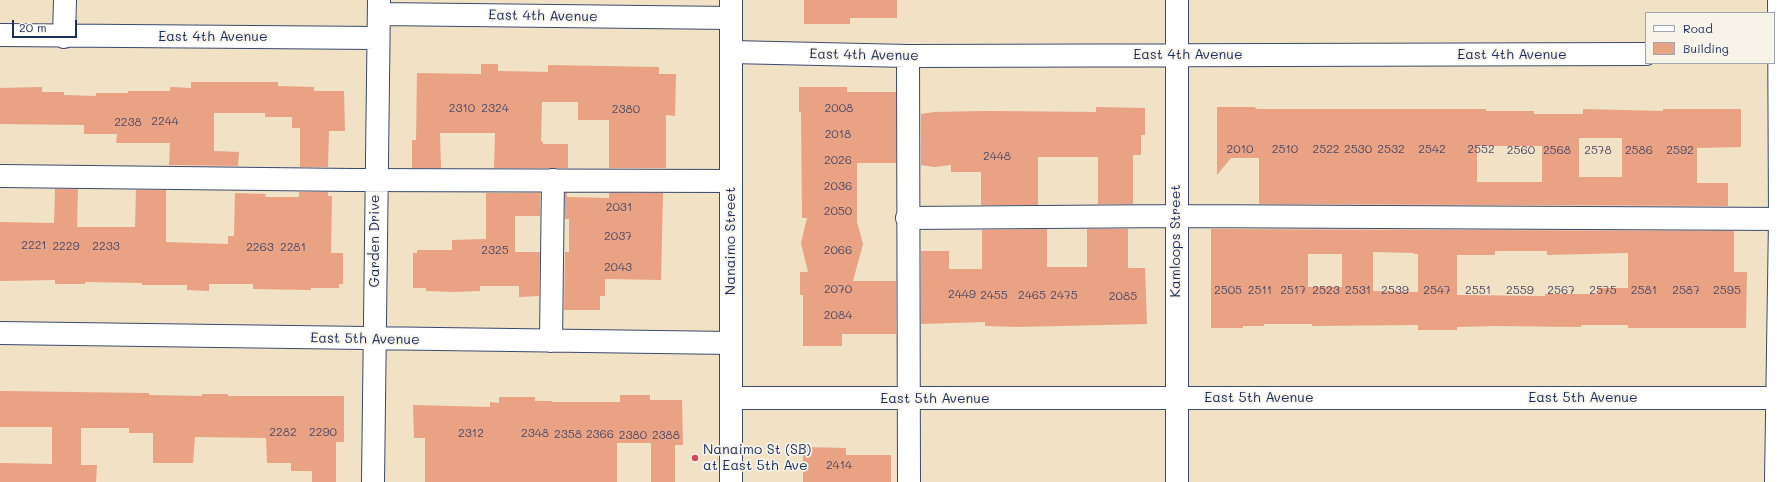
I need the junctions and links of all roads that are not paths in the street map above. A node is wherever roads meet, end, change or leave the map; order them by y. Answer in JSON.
{"nodes":[{"id":1,"x":65,"y":0,"type":"edge"},
{"id":2,"x":1177,"y":0,"type":"edge"},
{"id":3,"x":1779,"y":0,"type":"edge"},
{"id":4,"x":379,"y":7,"type":"edge"},
{"id":5,"x":731,"y":9,"type":"edge"},
{"id":6,"x":0,"y":35,"type":"edge"},
{"id":7,"x":64,"y":37,"type":"junction"},
{"id":8,"x":378,"y":38,"type":"junction"},
{"id":9,"x":731,"y":52,"type":"junction"},
{"id":10,"x":1645,"y":54,"type":"edge"},
{"id":11,"x":1780,"y":54,"type":"edge"},
{"id":12,"x":1177,"y":55,"type":"junction"},
{"id":13,"x":908,"y":56,"type":"junction"},
{"id":14,"x":0,"y":176,"type":"edge"},
{"id":15,"x":375,"y":180,"type":"junction"},
{"id":16,"x":553,"y":180,"type":"junction"},
{"id":17,"x":731,"y":181,"type":"junction"},
{"id":18,"x":1176,"y":216,"type":"junction"},
{"id":19,"x":907,"y":218,"type":"junction"},
{"id":20,"x":1783,"y":219,"type":"edge"},
{"id":21,"x":0,"y":333,"type":"edge"},
{"id":22,"x":375,"y":339,"type":"junction"},
{"id":23,"x":551,"y":341,"type":"junction"},
{"id":24,"x":731,"y":343,"type":"junction"},
{"id":25,"x":731,"y":398,"type":"junction"},
{"id":26,"x":1177,"y":398,"type":"junction"},
{"id":27,"x":1782,"y":398,"type":"edge"},
{"id":28,"x":908,"y":399,"type":"junction"},
{"id":29,"x":373,"y":482,"type":"edge"},
{"id":30,"x":731,"y":482,"type":"edge"},
{"id":31,"x":909,"y":482,"type":"edge"},
{"id":32,"x":1177,"y":482,"type":"edge"},
{"id":33,"x":1776,"y":482,"type":"edge"}],
"edges":[{"from":1,"to":7,"type":"street"},
{"from":2,"to":12,"type":"street","name":"Kamloops Street"},
{"from":3,"to":11,"type":"street"},
{"from":4,"to":5,"type":"street","name":"East 4th Avenue"},
{"from":4,"to":8,"type":"street","name":"Garden Drive"},
{"from":5,"to":9,"type":"street","name":"Nanaimo Street"},
{"from":6,"to":7,"type":"street","name":"East 4th Avenue"},
{"from":7,"to":8,"type":"street","name":"East 4th Avenue"},
{"from":8,"to":15,"type":"street","name":"Garden Drive"},
{"from":9,"to":13,"type":"street","name":"East 4th Avenue"},
{"from":9,"to":17,"type":"street","name":"Nanaimo Street"},
{"from":10,"to":12,"type":"street","name":"East 4th Avenue"},
{"from":11,"to":20,"type":"street"},
{"from":12,"to":13,"type":"street","name":"East 4th Avenue"},
{"from":12,"to":18,"type":"street","name":"Kamloops Street"},
{"from":13,"to":19,"type":"street"},
{"from":14,"to":15,"type":"street"},
{"from":15,"to":16,"type":"street"},
{"from":15,"to":22,"type":"street","name":"Garden Drive"},
{"from":16,"to":17,"type":"street"},
{"from":16,"to":23,"type":"street"},
{"from":17,"to":24,"type":"street","name":"Nanaimo Street"},
{"from":18,"to":19,"type":"street"},
{"from":18,"to":20,"type":"street"},
{"from":18,"to":26,"type":"street","name":"Kamloops Street"},
{"from":19,"to":28,"type":"street"},
{"from":20,"to":27,"type":"street"},
{"from":21,"to":22,"type":"street","name":"East 5th Avenue"},
{"from":22,"to":23,"type":"street","name":"East 5th Avenue"},
{"from":22,"to":29,"type":"street","name":"Garden Drive"},
{"from":23,"to":24,"type":"street","name":"East 5th Avenue"},
{"from":24,"to":25,"type":"street","name":"Nanaimo Street"},
{"from":25,"to":28,"type":"street","name":"East 5th Avenue"},
{"from":25,"to":30,"type":"street","name":"Nanaimo Street"},
{"from":26,"to":27,"type":"street","name":"East 5th Avenue"},
{"from":26,"to":28,"type":"street","name":"East 5th Avenue"},
{"from":26,"to":32,"type":"street","name":"Kamloops Street"},
{"from":27,"to":33,"type":"street"},
{"from":28,"to":31,"type":"street"}]}
